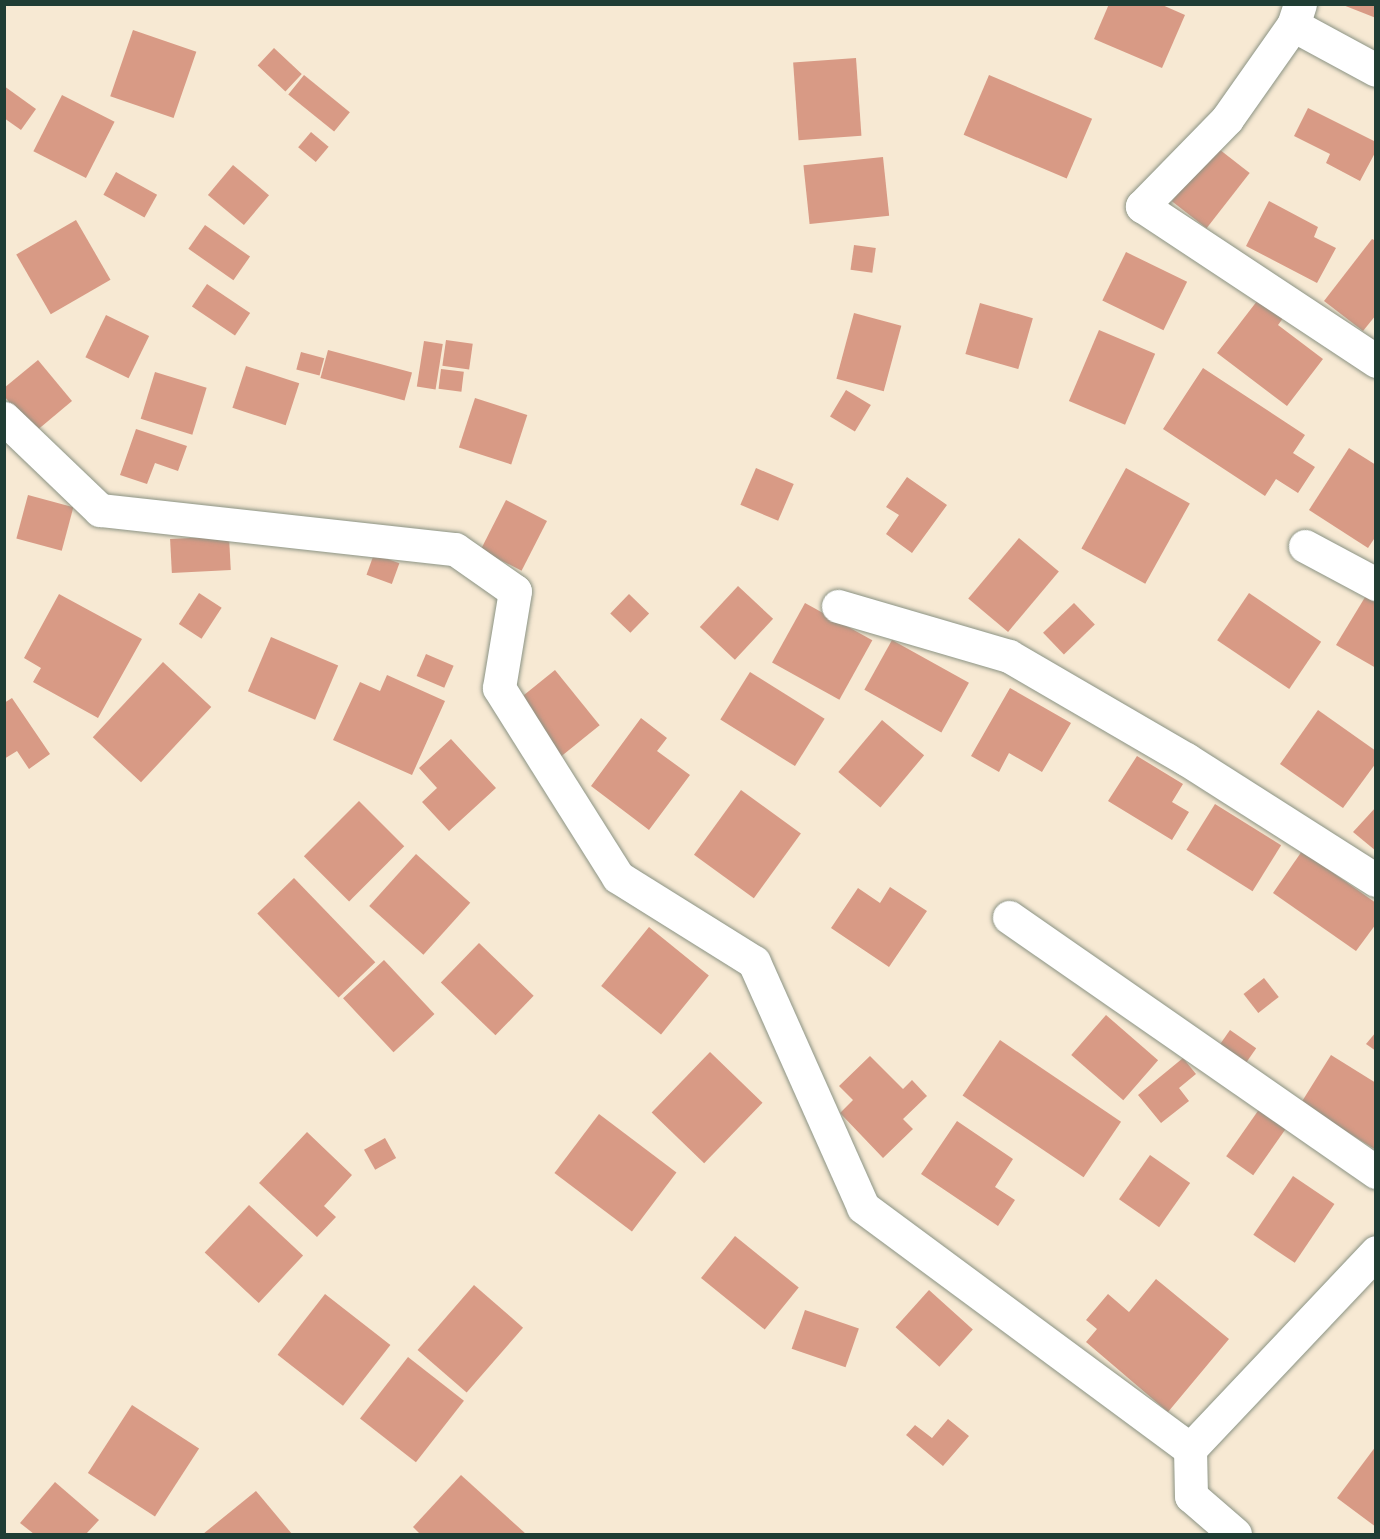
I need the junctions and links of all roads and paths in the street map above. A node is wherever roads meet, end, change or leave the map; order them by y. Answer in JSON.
{"nodes":[{"id":1,"x":1297,"y":15,"type":"edge"},
{"id":2,"x":1376,"y":70,"type":"edge"},
{"id":3,"x":1376,"y":361,"type":"edge"},
{"id":4,"x":4,"y":418,"type":"edge"},
{"id":5,"x":1305,"y":546,"type":"dead end"},
{"id":6,"x":1376,"y":584,"type":"edge"},
{"id":7,"x":838,"y":606,"type":"dead end"},
{"id":8,"x":1376,"y":880,"type":"edge"},
{"id":9,"x":1009,"y":917,"type":"dead end"},
{"id":10,"x":1376,"y":1172,"type":"edge"},
{"id":11,"x":1376,"y":1252,"type":"edge"},
{"id":12,"x":1190,"y":1449,"type":"junction"},
{"id":13,"x":1235,"y":1534,"type":"edge"}],
"edges":[{"from":1,"to":2,"type":"street"},
{"from":1,"to":3,"type":"street"},
{"from":4,"to":12,"type":"street"},
{"from":5,"to":6,"type":"street"},
{"from":7,"to":8,"type":"street"},
{"from":9,"to":10,"type":"street"},
{"from":11,"to":12,"type":"street"},
{"from":12,"to":13,"type":"street"}]}
